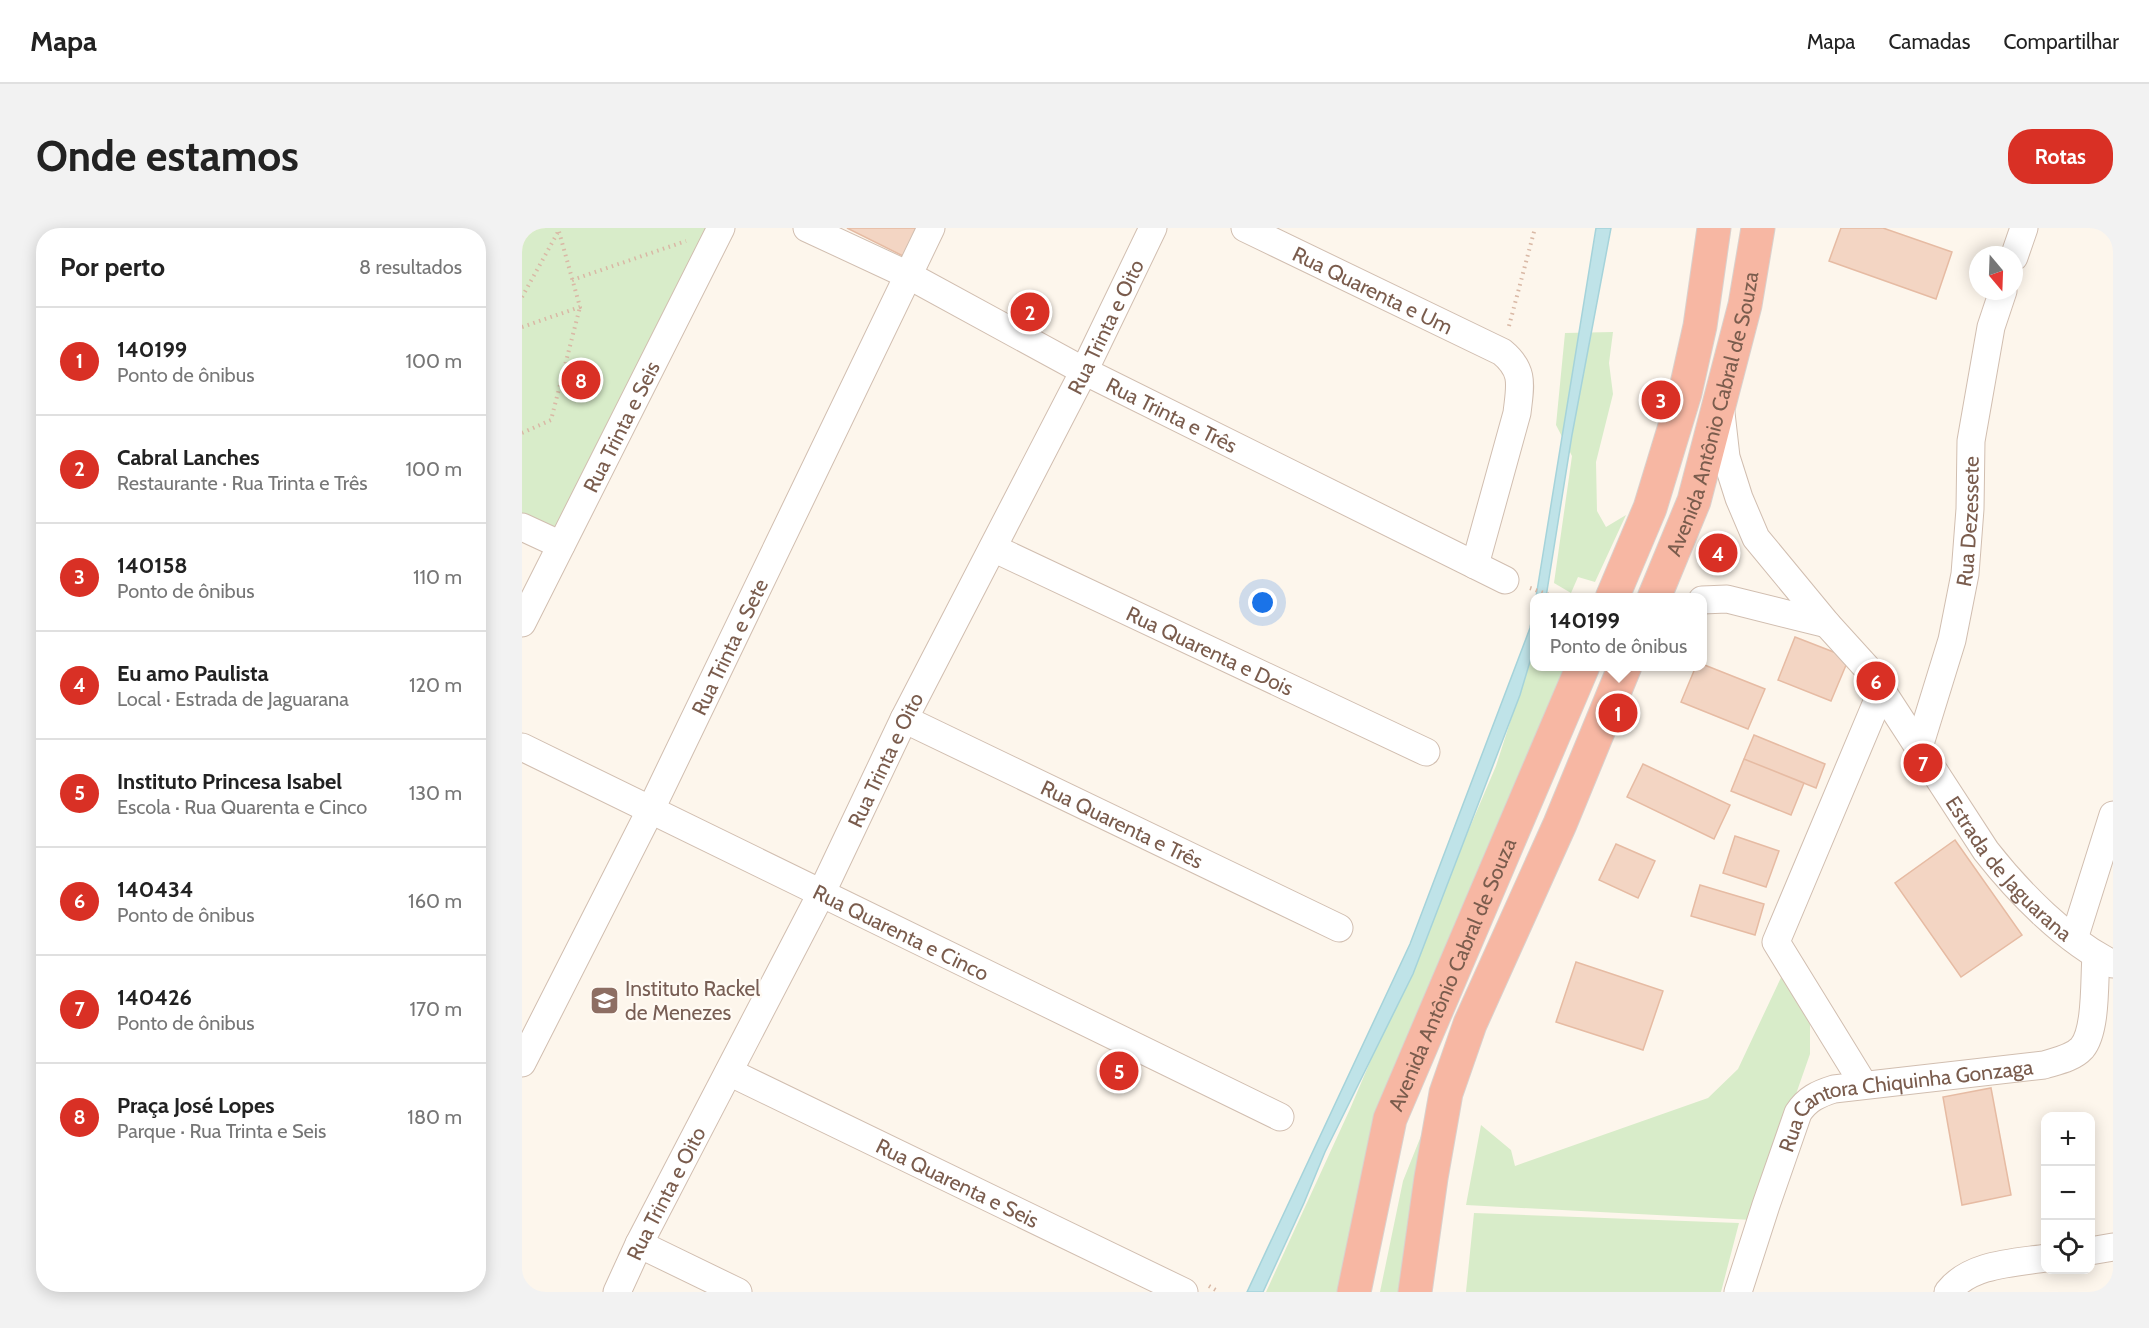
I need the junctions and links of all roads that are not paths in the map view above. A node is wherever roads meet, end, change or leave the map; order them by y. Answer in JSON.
{"nodes":[{"id":1,"x":807,"y":228,"type":"edge"},
{"id":2,"x":931,"y":228,"type":"edge"},
{"id":3,"x":1153,"y":228,"type":"edge"},
{"id":4,"x":1245,"y":228,"type":"edge"},
{"id":5,"x":1714,"y":228,"type":"edge"},
{"id":6,"x":1758,"y":228,"type":"edge"},
{"id":7,"x":2024,"y":228,"type":"edge"},
{"id":8,"x":721,"y":229,"type":"edge"},
{"id":9,"x":2018,"y":246,"type":"edge"},
{"id":10,"x":908,"y":275,"type":"junction"},
{"id":11,"x":2000,"y":300,"type":"edge"},
{"id":12,"x":1084,"y":371,"type":"junction"},
{"id":13,"x":1720,"y":406,"type":"junction"},
{"id":14,"x":522,"y":527,"type":"edge"},
{"id":15,"x":561,"y":545,"type":"junction"},
{"id":16,"x":993,"y":548,"type":"junction"},
{"id":17,"x":1475,"y":565,"type":"junction"},
{"id":18,"x":1516,"y":584,"type":"road end"},
{"id":19,"x":1614,"y":593,"type":"edge"},
{"id":20,"x":1656,"y":593,"type":"edge"},
{"id":21,"x":1707,"y":600,"type":"edge"},
{"id":22,"x":522,"y":623,"type":"edge"},
{"id":23,"x":1827,"y":624,"type":"junction"},
{"id":24,"x":1581,"y":671,"type":"edge"},
{"id":25,"x":1623,"y":671,"type":"edge"},
{"id":26,"x":1882,"y":690,"type":"junction"},
{"id":27,"x":904,"y":719,"type":"junction"},
{"id":28,"x":522,"y":747,"type":"edge"},
{"id":29,"x":1919,"y":747,"type":"junction"},
{"id":30,"x":1426,"y":752,"type":"dead end"},
{"id":31,"x":651,"y":809,"type":"junction"},
{"id":32,"x":2113,"y":815,"type":"edge"},
{"id":33,"x":821,"y":894,"type":"junction"},
{"id":34,"x":1339,"y":928,"type":"dead end"},
{"id":35,"x":2074,"y":939,"type":"junction"},
{"id":36,"x":2104,"y":960,"type":"edge"},
{"id":37,"x":522,"y":1063,"type":"edge"},
{"id":38,"x":729,"y":1072,"type":"junction"},
{"id":39,"x":1864,"y":1085,"type":"junction"},
{"id":40,"x":1280,"y":1117,"type":"dead end"},
{"id":41,"x":639,"y":1244,"type":"junction"},
{"id":42,"x":2113,"y":1247,"type":"edge"},
{"id":43,"x":2095,"y":1250,"type":"edge"},
{"id":44,"x":2041,"y":1259,"type":"edge"},
{"id":45,"x":617,"y":1292,"type":"edge"},
{"id":46,"x":738,"y":1292,"type":"edge"},
{"id":47,"x":1184,"y":1292,"type":"edge"},
{"id":48,"x":1354,"y":1292,"type":"edge"},
{"id":49,"x":1415,"y":1292,"type":"edge"},
{"id":50,"x":1738,"y":1292,"type":"edge"},
{"id":51,"x":1948,"y":1292,"type":"edge"}],
"edges":[{"from":1,"to":10,"type":"street","name":"Rua Trinta e Três"},
{"from":2,"to":10,"type":"street","name":"Rua Trinta e Sete"},
{"from":3,"to":12,"type":"street","name":"Rua Trinta e Oito"},
{"from":4,"to":17,"type":"street","name":"Rua Quarenta e Um"},
{"from":5,"to":19,"type":"highway","name":"Avenida Antônio Cabral de Souza"},
{"from":6,"to":13,"type":"highway","name":"Avenida Antônio Cabral de Souza"},
{"from":7,"to":9,"type":"street"},
{"from":8,"to":15,"type":"street","name":"Rua Trinta e Seis"},
{"from":10,"to":12,"type":"street","name":"Rua Trinta e Três"},
{"from":10,"to":31,"type":"street","name":"Rua Trinta e Sete"},
{"from":11,"to":29,"type":"street","name":"Rua Dezessete"},
{"from":12,"to":16,"type":"street","name":"Rua Trinta e Oito"},
{"from":12,"to":17,"type":"street","name":"Rua Trinta e Três"},
{"from":13,"to":20,"type":"highway","name":"Avenida Antônio Cabral de Souza"},
{"from":13,"to":23,"type":"street","name":"Estrada de Jaguarana"},
{"from":14,"to":15,"type":"street"},
{"from":15,"to":22,"type":"street","name":"Rua Trinta e Seis"},
{"from":16,"to":27,"type":"street","name":"Rua Trinta e Oito"},
{"from":16,"to":30,"type":"street","name":"Rua Quarenta e Dois"},
{"from":17,"to":18,"type":"street","name":"Rua Trinta e Três"},
{"from":21,"to":23,"type":"street"},
{"from":23,"to":26,"type":"street","name":"Estrada de Jaguarana"},
{"from":24,"to":48,"type":"highway","name":"Avenida Antônio Cabral de Souza"},
{"from":25,"to":49,"type":"highway","name":"Avenida Antônio Cabral de Souza"},
{"from":26,"to":29,"type":"street","name":"Estrada de Jaguarana"},
{"from":26,"to":39,"type":"street"},
{"from":27,"to":33,"type":"street","name":"Rua Trinta e Oito"},
{"from":27,"to":34,"type":"street","name":"Rua Quarenta e Três"},
{"from":28,"to":31,"type":"street","name":"Rua Quarenta e Cinco"},
{"from":29,"to":35,"type":"street","name":"Estrada de Jaguarana"},
{"from":31,"to":33,"type":"street","name":"Rua Quarenta e Cinco"},
{"from":31,"to":37,"type":"street","name":"Rua Trinta e Sete"},
{"from":32,"to":35,"type":"street"},
{"from":33,"to":38,"type":"street","name":"Rua Trinta e Oito"},
{"from":33,"to":40,"type":"street","name":"Rua Quarenta e Cinco"},
{"from":35,"to":36,"type":"street","name":"Estrada de Jaguarana"},
{"from":36,"to":39,"type":"street","name":"Rua Cantora Chiquinha Gonzaga"},
{"from":38,"to":41,"type":"street","name":"Rua Trinta e Oito"},
{"from":38,"to":47,"type":"street","name":"Rua Quarenta e Seis"},
{"from":39,"to":50,"type":"street","name":"Rua Cantora Chiquinha Gonzaga"},
{"from":41,"to":45,"type":"street","name":"Rua Trinta e Oito"},
{"from":41,"to":46,"type":"street"},
{"from":42,"to":43,"type":"street"},
{"from":44,"to":51,"type":"street"}]}
